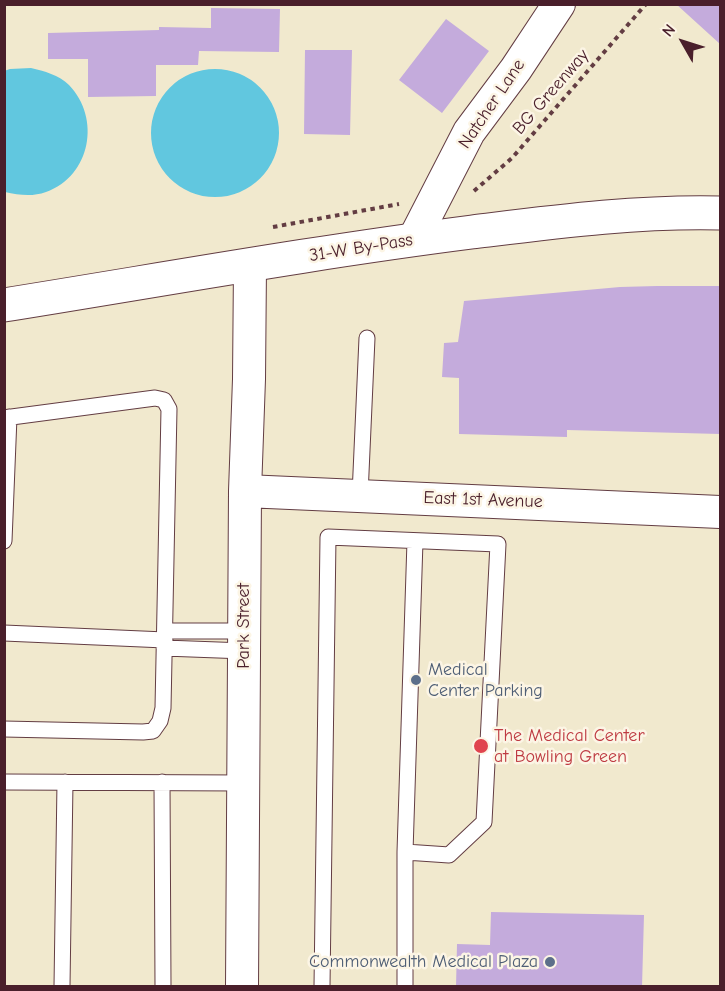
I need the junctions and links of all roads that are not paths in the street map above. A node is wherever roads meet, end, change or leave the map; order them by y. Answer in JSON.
{"nodes":[{"id":1,"x":559,"y":4,"type":"edge"},
{"id":2,"x":720,"y":213,"type":"edge"},
{"id":3,"x":414,"y":239,"type":"junction"},
{"id":4,"x":250,"y":266,"type":"junction"},
{"id":5,"x":4,"y":305,"type":"edge"},
{"id":6,"x":367,"y":338,"type":"dead end"},
{"id":7,"x":7,"y":417,"type":"edge"},
{"id":8,"x":245,"y":491,"type":"junction"},
{"id":9,"x":360,"y":495,"type":"junction"},
{"id":10,"x":720,"y":512,"type":"edge"},
{"id":11,"x":4,"y":541,"type":"edge"},
{"id":12,"x":415,"y":541,"type":"junction"},
{"id":13,"x":4,"y":633,"type":"edge"},
{"id":14,"x":165,"y":640,"type":"junction"},
{"id":15,"x":245,"y":641,"type":"junction"},
{"id":16,"x":4,"y":729,"type":"edge"},
{"id":17,"x":4,"y":782,"type":"edge"},
{"id":18,"x":64,"y":782,"type":"junction"},
{"id":19,"x":162,"y":782,"type":"junction"},
{"id":20,"x":243,"y":783,"type":"junction"},
{"id":21,"x":405,"y":852,"type":"junction"},
{"id":22,"x":62,"y":987,"type":"edge"},
{"id":23,"x":163,"y":987,"type":"edge"},
{"id":24,"x":242,"y":987,"type":"edge"},
{"id":25,"x":322,"y":987,"type":"edge"},
{"id":26,"x":405,"y":987,"type":"edge"}],
"edges":[{"from":1,"to":3,"type":"street","name":"Natcher Lane"},
{"from":2,"to":3,"type":"main road","name":"31-W By-Pass"},
{"from":3,"to":4,"type":"main road","name":"31-W By-Pass"},
{"from":4,"to":5,"type":"main road","name":"31-W By-Pass"},
{"from":4,"to":8,"type":"street","name":"Park Street"},
{"from":6,"to":9,"type":"lane"},
{"from":7,"to":11,"type":"lane"},
{"from":7,"to":14,"type":"lane"},
{"from":8,"to":9,"type":"street","name":"East 1st Avenue"},
{"from":8,"to":15,"type":"street","name":"Park Street"},
{"from":9,"to":10,"type":"street","name":"East 1st Avenue"},
{"from":12,"to":21,"type":"lane"},
{"from":12,"to":21,"type":"lane"},
{"from":12,"to":25,"type":"lane"},
{"from":13,"to":14,"type":"lane"},
{"from":14,"to":15,"type":"lane"},
{"from":14,"to":16,"type":"lane"},
{"from":15,"to":20,"type":"street","name":"Park Street"},
{"from":17,"to":18,"type":"lane"},
{"from":18,"to":19,"type":"lane"},
{"from":18,"to":22,"type":"lane"},
{"from":19,"to":20,"type":"lane"},
{"from":19,"to":23,"type":"lane"},
{"from":20,"to":24,"type":"street","name":"Park Street"},
{"from":21,"to":26,"type":"lane"}]}
